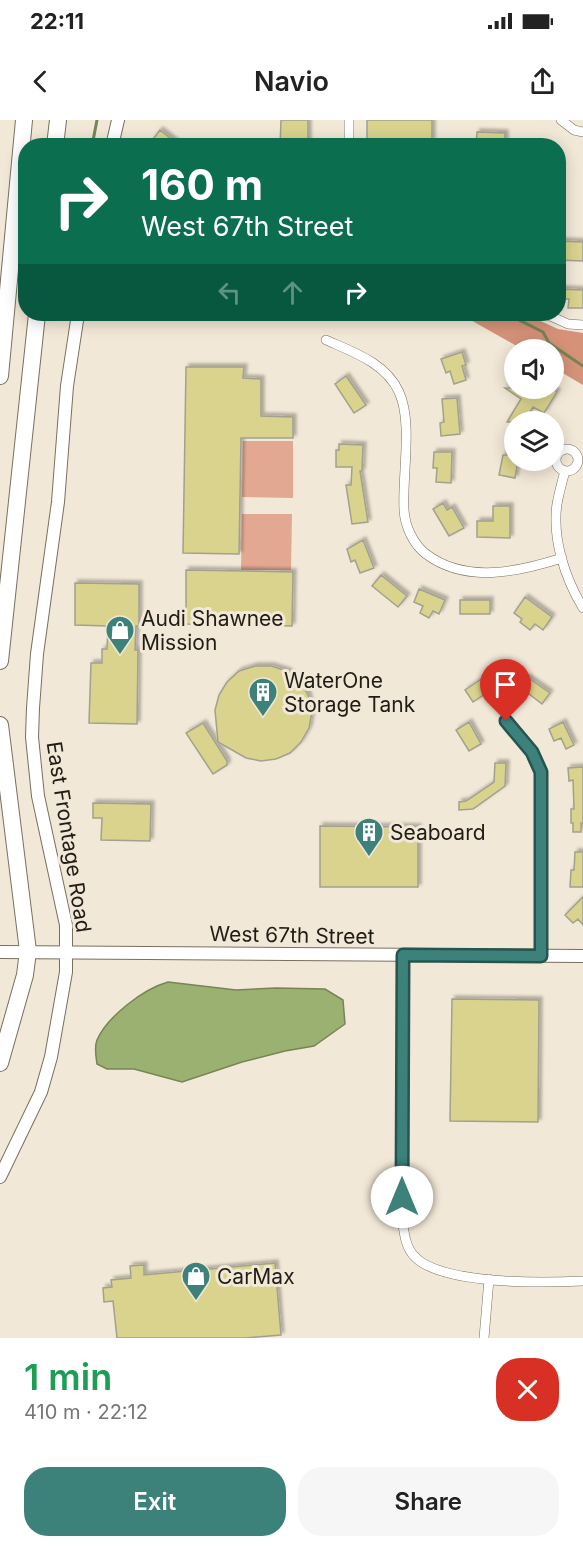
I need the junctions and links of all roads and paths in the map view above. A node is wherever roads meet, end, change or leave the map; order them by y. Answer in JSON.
{"nodes":[{"id":1,"x":24,"y":120,"type":"edge"},
{"id":2,"x":58,"y":120,"type":"edge"},
{"id":3,"x":118,"y":120,"type":"edge"},
{"id":4,"x":349,"y":120,"type":"edge"},
{"id":5,"x":562,"y":120,"type":"edge"},
{"id":6,"x":583,"y":132,"type":"edge"},
{"id":7,"x":22,"y":138,"type":"edge"},
{"id":8,"x":56,"y":138,"type":"edge"},
{"id":9,"x":114,"y":138,"type":"edge"},
{"id":10,"x":349,"y":138,"type":"edge"},
{"id":11,"x":18,"y":184,"type":"edge"},
{"id":12,"x":36,"y":321,"type":"edge"},
{"id":13,"x":77,"y":321,"type":"edge"},
{"id":14,"x":561,"y":321,"type":"edge"},
{"id":15,"x":583,"y":325,"type":"edge"},
{"id":16,"x":326,"y":340,"type":"dead end"},
{"id":17,"x":0,"y":376,"type":"edge"},
{"id":18,"x":565,"y":471,"type":"dead end"},
{"id":19,"x":562,"y":558,"type":"junction"},
{"id":20,"x":583,"y":608,"type":"edge"},
{"id":21,"x":0,"y":661,"type":"edge"},
{"id":22,"x":506,"y":721,"type":"dead end"},
{"id":23,"x":0,"y":725,"type":"edge"},
{"id":24,"x":28,"y":951,"type":"junction"},
{"id":25,"x":0,"y":952,"type":"edge"},
{"id":26,"x":67,"y":952,"type":"junction"},
{"id":27,"x":403,"y":955,"type":"junction"},
{"id":28,"x":541,"y":956,"type":"junction"},
{"id":29,"x":583,"y":956,"type":"edge"},
{"id":30,"x":0,"y":1063,"type":"edge"},
{"id":31,"x":0,"y":1177,"type":"edge"},
{"id":32,"x":489,"y":1279,"type":"junction"},
{"id":33,"x":583,"y":1281,"type":"edge"},
{"id":34,"x":484,"y":1338,"type":"edge"}],
"edges":[{"from":1,"to":7,"type":"highway"},
{"from":2,"to":8,"type":"highway"},
{"from":3,"to":9,"type":"street"},
{"from":4,"to":10,"type":"street"},
{"from":5,"to":6,"type":"street"},
{"from":11,"to":17,"type":"highway"},
{"from":12,"to":21,"type":"highway"},
{"from":13,"to":26,"type":"street","name":"East Frontage Road"},
{"from":14,"to":15,"type":"street"},
{"from":16,"to":19,"type":"street"},
{"from":18,"to":19,"type":"street"},
{"from":19,"to":20,"type":"street"},
{"from":22,"to":28,"type":"street"},
{"from":23,"to":24,"type":"highway"},
{"from":24,"to":25,"type":"street","name":"West 67th Street"},
{"from":24,"to":26,"type":"street","name":"West 67th Street"},
{"from":24,"to":30,"type":"highway"},
{"from":26,"to":27,"type":"street","name":"West 67th Street"},
{"from":26,"to":31,"type":"street","name":"East Frontage Road"},
{"from":27,"to":28,"type":"street","name":"West 67th Street"},
{"from":27,"to":32,"type":"street"},
{"from":28,"to":29,"type":"street","name":"West 67th Street"},
{"from":32,"to":33,"type":"street"},
{"from":32,"to":34,"type":"street"}]}
